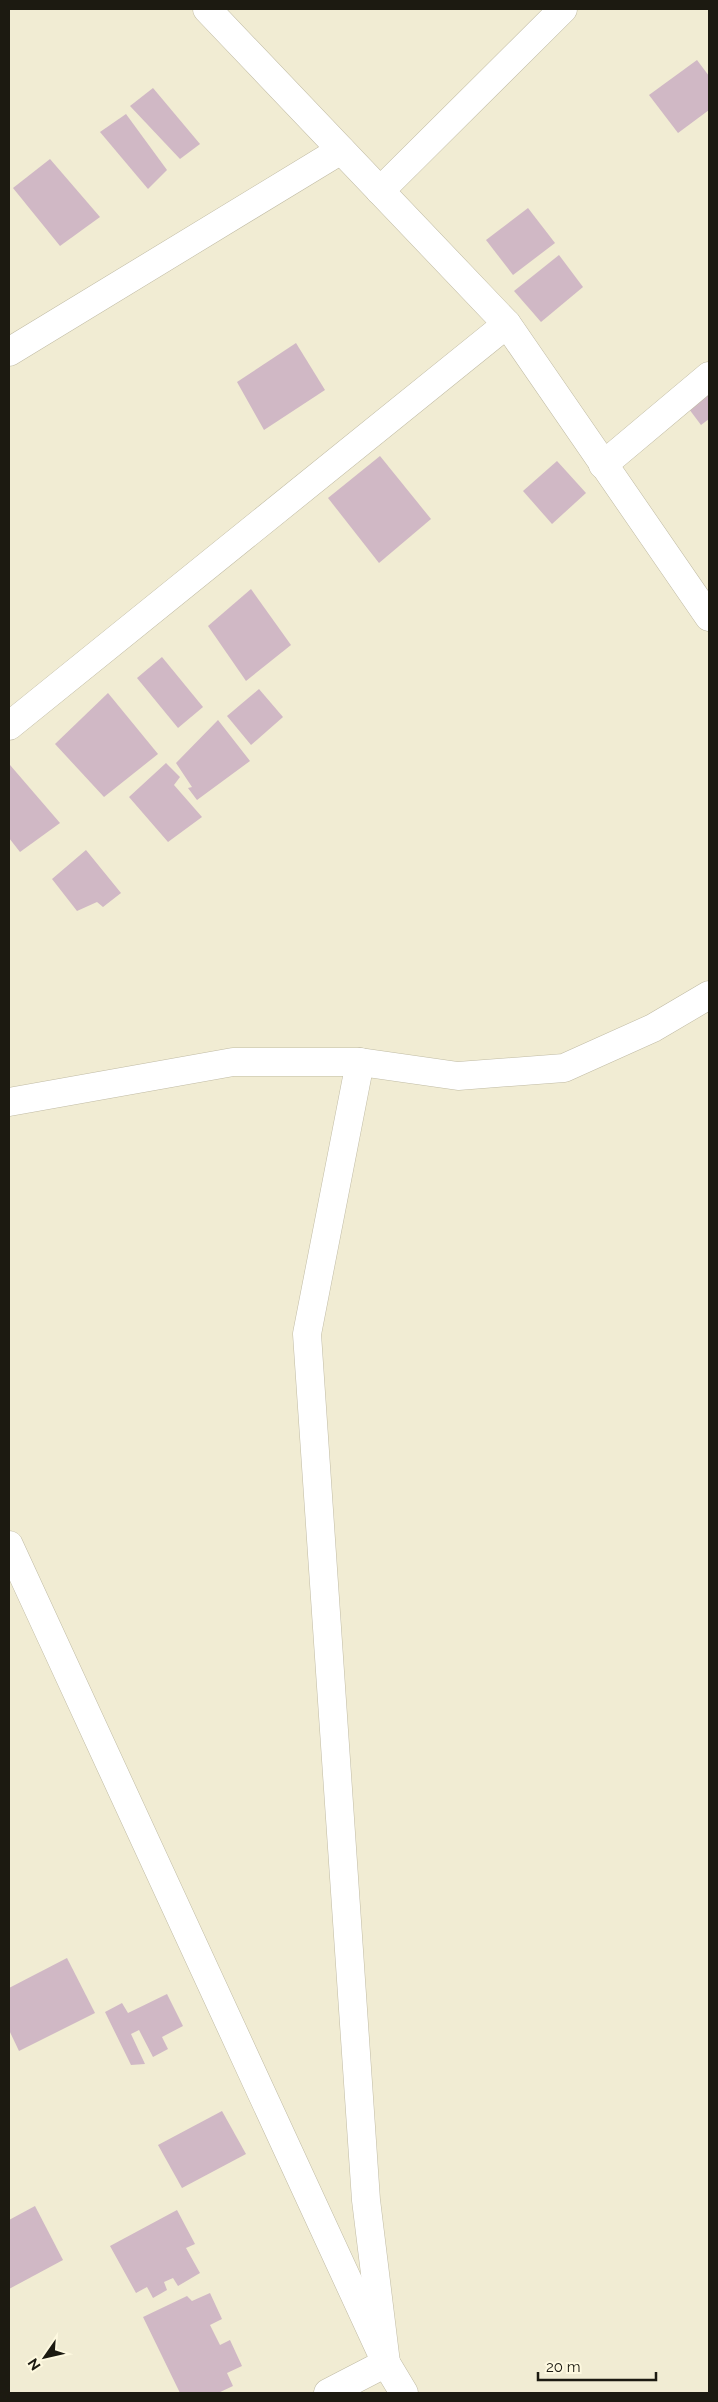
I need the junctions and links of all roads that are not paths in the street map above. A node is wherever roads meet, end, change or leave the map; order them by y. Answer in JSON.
{"nodes":[{"id":1,"x":207,"y":9,"type":"edge"},
{"id":2,"x":563,"y":9,"type":"edge"},
{"id":3,"x":340,"y":150,"type":"junction"},
{"id":4,"x":380,"y":191,"type":"junction"},
{"id":5,"x":507,"y":324,"type":"junction"},
{"id":6,"x":9,"y":352,"type":"edge"},
{"id":7,"x":709,"y":376,"type":"edge"},
{"id":8,"x":603,"y":465,"type":"junction"},
{"id":9,"x":709,"y":617,"type":"edge"},
{"id":10,"x":9,"y":726,"type":"edge"},
{"id":11,"x":709,"y":994,"type":"edge"},
{"id":12,"x":360,"y":1062,"type":"junction"},
{"id":13,"x":9,"y":1102,"type":"edge"},
{"id":14,"x":9,"y":1545,"type":"edge"},
{"id":15,"x":386,"y":2363,"type":"junction"},
{"id":16,"x":328,"y":2393,"type":"edge"},
{"id":17,"x":404,"y":2393,"type":"edge"}],
"edges":[{"from":1,"to":3,"type":"street"},
{"from":2,"to":4,"type":"street"},
{"from":3,"to":4,"type":"street"},
{"from":3,"to":6,"type":"street"},
{"from":4,"to":5,"type":"street"},
{"from":5,"to":8,"type":"street"},
{"from":5,"to":10,"type":"street"},
{"from":7,"to":8,"type":"street"},
{"from":8,"to":9,"type":"street"},
{"from":11,"to":12,"type":"street"},
{"from":12,"to":13,"type":"street"},
{"from":12,"to":15,"type":"street"},
{"from":14,"to":15,"type":"street"},
{"from":15,"to":16,"type":"street"},
{"from":15,"to":17,"type":"street"}]}
